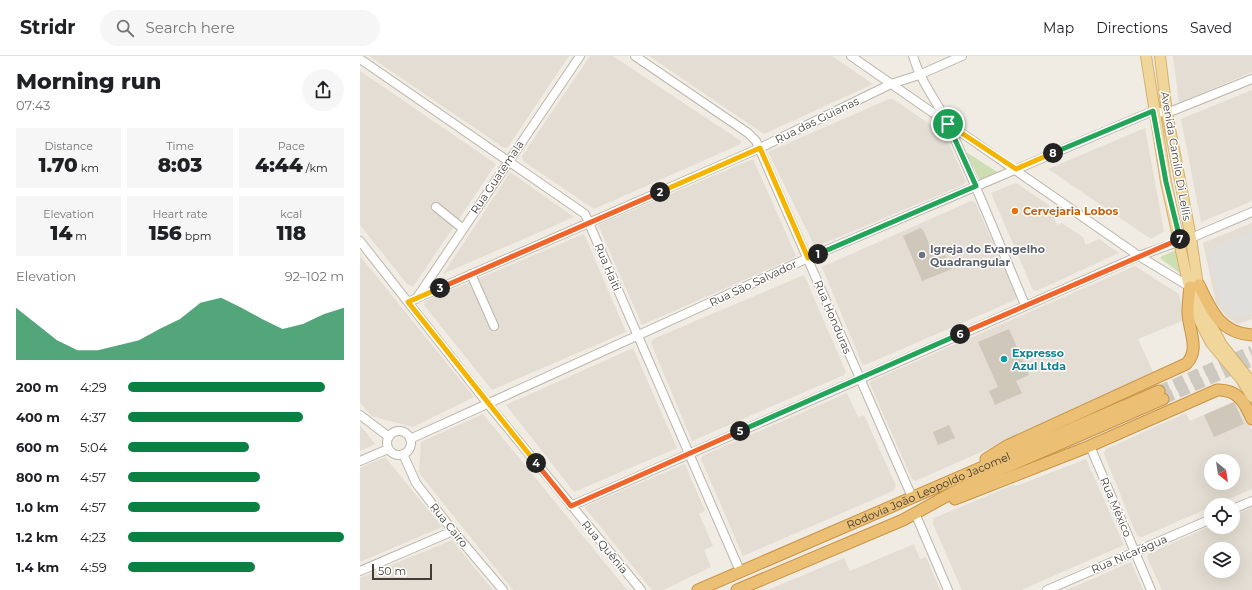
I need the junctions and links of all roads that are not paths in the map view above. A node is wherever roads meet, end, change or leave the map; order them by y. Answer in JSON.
{"nodes":[{"id":1,"x":580,"y":56,"type":"edge"},
{"id":2,"x":635,"y":56,"type":"edge"},
{"id":3,"x":851,"y":56,"type":"edge"},
{"id":4,"x":913,"y":56,"type":"edge"},
{"id":5,"x":962,"y":56,"type":"edge"},
{"id":6,"x":1146,"y":56,"type":"edge"},
{"id":7,"x":1160,"y":56,"type":"edge"},
{"id":8,"x":360,"y":59,"type":"edge"},
{"id":9,"x":919,"y":75,"type":"junction"},
{"id":10,"x":1252,"y":79,"type":"edge"},
{"id":11,"x":891,"y":84,"type":"junction"},
{"id":12,"x":1153,"y":111,"type":"junction"},
{"id":13,"x":1167,"y":113,"type":"junction"},
{"id":14,"x":948,"y":124,"type":"junction"},
{"id":15,"x":760,"y":148,"type":"junction"},
{"id":16,"x":509,"y":161,"type":"junction"},
{"id":17,"x":1016,"y":169,"type":"junction"},
{"id":18,"x":976,"y":186,"type":"junction"},
{"id":19,"x":436,"y":207,"type":"dead end"},
{"id":20,"x":1252,"y":212,"type":"edge"},
{"id":21,"x":589,"y":223,"type":"junction"},
{"id":22,"x":462,"y":228,"type":"junction"},
{"id":23,"x":1191,"y":238,"type":"junction"},
{"id":24,"x":1180,"y":240,"type":"junction"},
{"id":25,"x":360,"y":242,"type":"edge"},
{"id":26,"x":1138,"y":256,"type":"junction"},
{"id":27,"x":808,"y":258,"type":"junction"},
{"id":28,"x":472,"y":274,"type":"junction"},
{"id":29,"x":1194,"y":286,"type":"junction"},
{"id":30,"x":412,"y":301,"type":"junction"},
{"id":31,"x":1025,"y":305,"type":"junction"},
{"id":32,"x":494,"y":326,"type":"dead end"},
{"id":33,"x":1252,"y":335,"type":"edge"},
{"id":34,"x":638,"y":336,"type":"junction"},
{"id":35,"x":1235,"y":367,"type":"junction"},
{"id":36,"x":860,"y":378,"type":"junction"},
{"id":37,"x":1252,"y":383,"type":"edge"},
{"id":38,"x":1252,"y":397,"type":"edge"},
{"id":39,"x":488,"y":404,"type":"junction"},
{"id":40,"x":360,"y":415,"type":"edge"},
{"id":41,"x":1252,"y":419,"type":"edge"},
{"id":42,"x":389,"y":437,"type":"junction"},
{"id":43,"x":410,"y":439,"type":"junction"},
{"id":44,"x":1090,"y":446,"type":"junction"},
{"id":45,"x":388,"y":449,"type":"junction"},
{"id":46,"x":403,"y":454,"type":"junction"},
{"id":47,"x":688,"y":454,"type":"junction"},
{"id":48,"x":360,"y":461,"type":"edge"},
{"id":49,"x":954,"y":478,"type":"junction"},
{"id":50,"x":912,"y":497,"type":"junction"},
{"id":51,"x":1252,"y":501,"type":"edge"},
{"id":52,"x":571,"y":506,"type":"junction"},
{"id":53,"x":1240,"y":506,"type":"edge"},
{"id":54,"x":916,"y":513,"type":"junction"},
{"id":55,"x":1204,"y":522,"type":"edge"},
{"id":56,"x":453,"y":531,"type":"junction"},
{"id":57,"x":1135,"y":552,"type":"junction"},
{"id":58,"x":360,"y":571,"type":"edge"},
{"id":59,"x":740,"y":571,"type":"junction"},
{"id":60,"x":744,"y":589,"type":"edge"},
{"id":61,"x":504,"y":590,"type":"edge"},
{"id":62,"x":641,"y":590,"type":"edge"},
{"id":63,"x":698,"y":590,"type":"edge"},
{"id":64,"x":948,"y":590,"type":"edge"},
{"id":65,"x":1047,"y":590,"type":"edge"},
{"id":66,"x":1151,"y":590,"type":"edge"}],
"edges":[{"from":1,"to":16,"type":"street","name":"Rua Guatemala"},
{"from":2,"to":15,"type":"street","name":"Rua Honduras"},
{"from":3,"to":11,"type":"street"},
{"from":4,"to":9,"type":"street"},
{"from":5,"to":9,"type":"street","name":"Rua das Guianas"},
{"from":6,"to":12,"type":"main road","name":"Avenida Camilo Di Lellis"},
{"from":7,"to":13,"type":"main road","name":"Avenida Camilo Di Lellis"},
{"from":8,"to":16,"type":"street","name":"Rua Haiti"},
{"from":9,"to":11,"type":"street","name":"Rua das Guianas"},
{"from":9,"to":14,"type":"street"},
{"from":10,"to":13,"type":"street"},
{"from":11,"to":14,"type":"street"},
{"from":11,"to":15,"type":"street","name":"Rua das Guianas"},
{"from":12,"to":13,"type":"street"},
{"from":12,"to":17,"type":"street","name":"Rua São Salvador"},
{"from":12,"to":24,"type":"main road","name":"Avenida Camilo Di Lellis"},
{"from":13,"to":23,"type":"main road","name":"Avenida Camilo Di Lellis"},
{"from":14,"to":17,"type":"street"},
{"from":14,"to":18,"type":"street"},
{"from":15,"to":21,"type":"street","name":"Rua das Guianas"},
{"from":15,"to":27,"type":"street","name":"Rua Honduras"},
{"from":16,"to":21,"type":"street","name":"Rua Haiti"},
{"from":16,"to":22,"type":"street","name":"Rua Guatemala"},
{"from":17,"to":18,"type":"street","name":"Rua São Salvador"},
{"from":17,"to":26,"type":"street"},
{"from":18,"to":27,"type":"street","name":"Rua São Salvador"},
{"from":18,"to":31,"type":"street"},
{"from":19,"to":22,"type":"street"},
{"from":20,"to":23,"type":"street"},
{"from":21,"to":28,"type":"street","name":"Rua das Guianas"},
{"from":21,"to":34,"type":"street","name":"Rua Haiti"},
{"from":22,"to":30,"type":"street","name":"Rua Guatemala"},
{"from":23,"to":29,"type":"main road","name":"Avenida Camilo Di Lellis"},
{"from":24,"to":26,"type":"street"},
{"from":24,"to":29,"type":"main road","name":"Avenida Camilo Di Lellis"},
{"from":25,"to":30,"type":"street","name":"Rua Quênia"},
{"from":26,"to":29,"type":"street"},
{"from":26,"to":31,"type":"street"},
{"from":27,"to":34,"type":"street","name":"Rua São Salvador"},
{"from":27,"to":36,"type":"street","name":"Rua Honduras"},
{"from":28,"to":30,"type":"street","name":"Rua das Guianas"},
{"from":28,"to":32,"type":"street"},
{"from":29,"to":33,"type":"highway"},
{"from":29,"to":35,"type":"main road","name":"Avenida Camilo Di Lellis"},
{"from":29,"to":49,"type":"highway"},
{"from":30,"to":39,"type":"street","name":"Rua Quênia"},
{"from":31,"to":36,"type":"street"},
{"from":34,"to":39,"type":"street","name":"Rua São Salvador"},
{"from":34,"to":47,"type":"street","name":"Rua Haiti"},
{"from":35,"to":37,"type":"main road"},
{"from":35,"to":38,"type":"main road"},
{"from":36,"to":47,"type":"street"},
{"from":36,"to":50,"type":"street","name":"Rua Honduras"},
{"from":39,"to":43,"type":"street","name":"Rua São Salvador"},
{"from":39,"to":52,"type":"street","name":"Rua Quênia"},
{"from":40,"to":42,"type":"street"},
{"from":41,"to":44,"type":"highway"},
{"from":42,"to":43,"type":"street"},
{"from":42,"to":45,"type":"street"},
{"from":43,"to":46,"type":"street"},
{"from":44,"to":54,"type":"highway"},
{"from":44,"to":57,"type":"street","name":"Rua México"},
{"from":45,"to":46,"type":"street"},
{"from":45,"to":48,"type":"street"},
{"from":46,"to":56,"type":"street","name":"Rua Cairo"},
{"from":47,"to":52,"type":"street"},
{"from":47,"to":59,"type":"street","name":"Rua Haiti"},
{"from":49,"to":50,"type":"highway","name":"Rodovia João Leopoldo Jacomel"},
{"from":49,"to":54,"type":"highway","name":"Rodovia João Leopoldo Jacomel"},
{"from":50,"to":59,"type":"highway","name":"Rodovia João Leopoldo Jacomel"},
{"from":51,"to":53,"type":"street"},
{"from":52,"to":62,"type":"street","name":"Rua Quênia"},
{"from":54,"to":60,"type":"highway","name":"Rodovia João Leopoldo Jacomel"},
{"from":54,"to":64,"type":"street"},
{"from":55,"to":57,"type":"street","name":"Rua Nicarágua"},
{"from":56,"to":58,"type":"street"},
{"from":56,"to":61,"type":"street","name":"Rua Cairo"},
{"from":57,"to":65,"type":"street","name":"Rua Nicarágua"},
{"from":57,"to":66,"type":"street","name":"Rua México"},
{"from":59,"to":63,"type":"highway","name":"Rodovia João Leopoldo Jacomel"}]}
